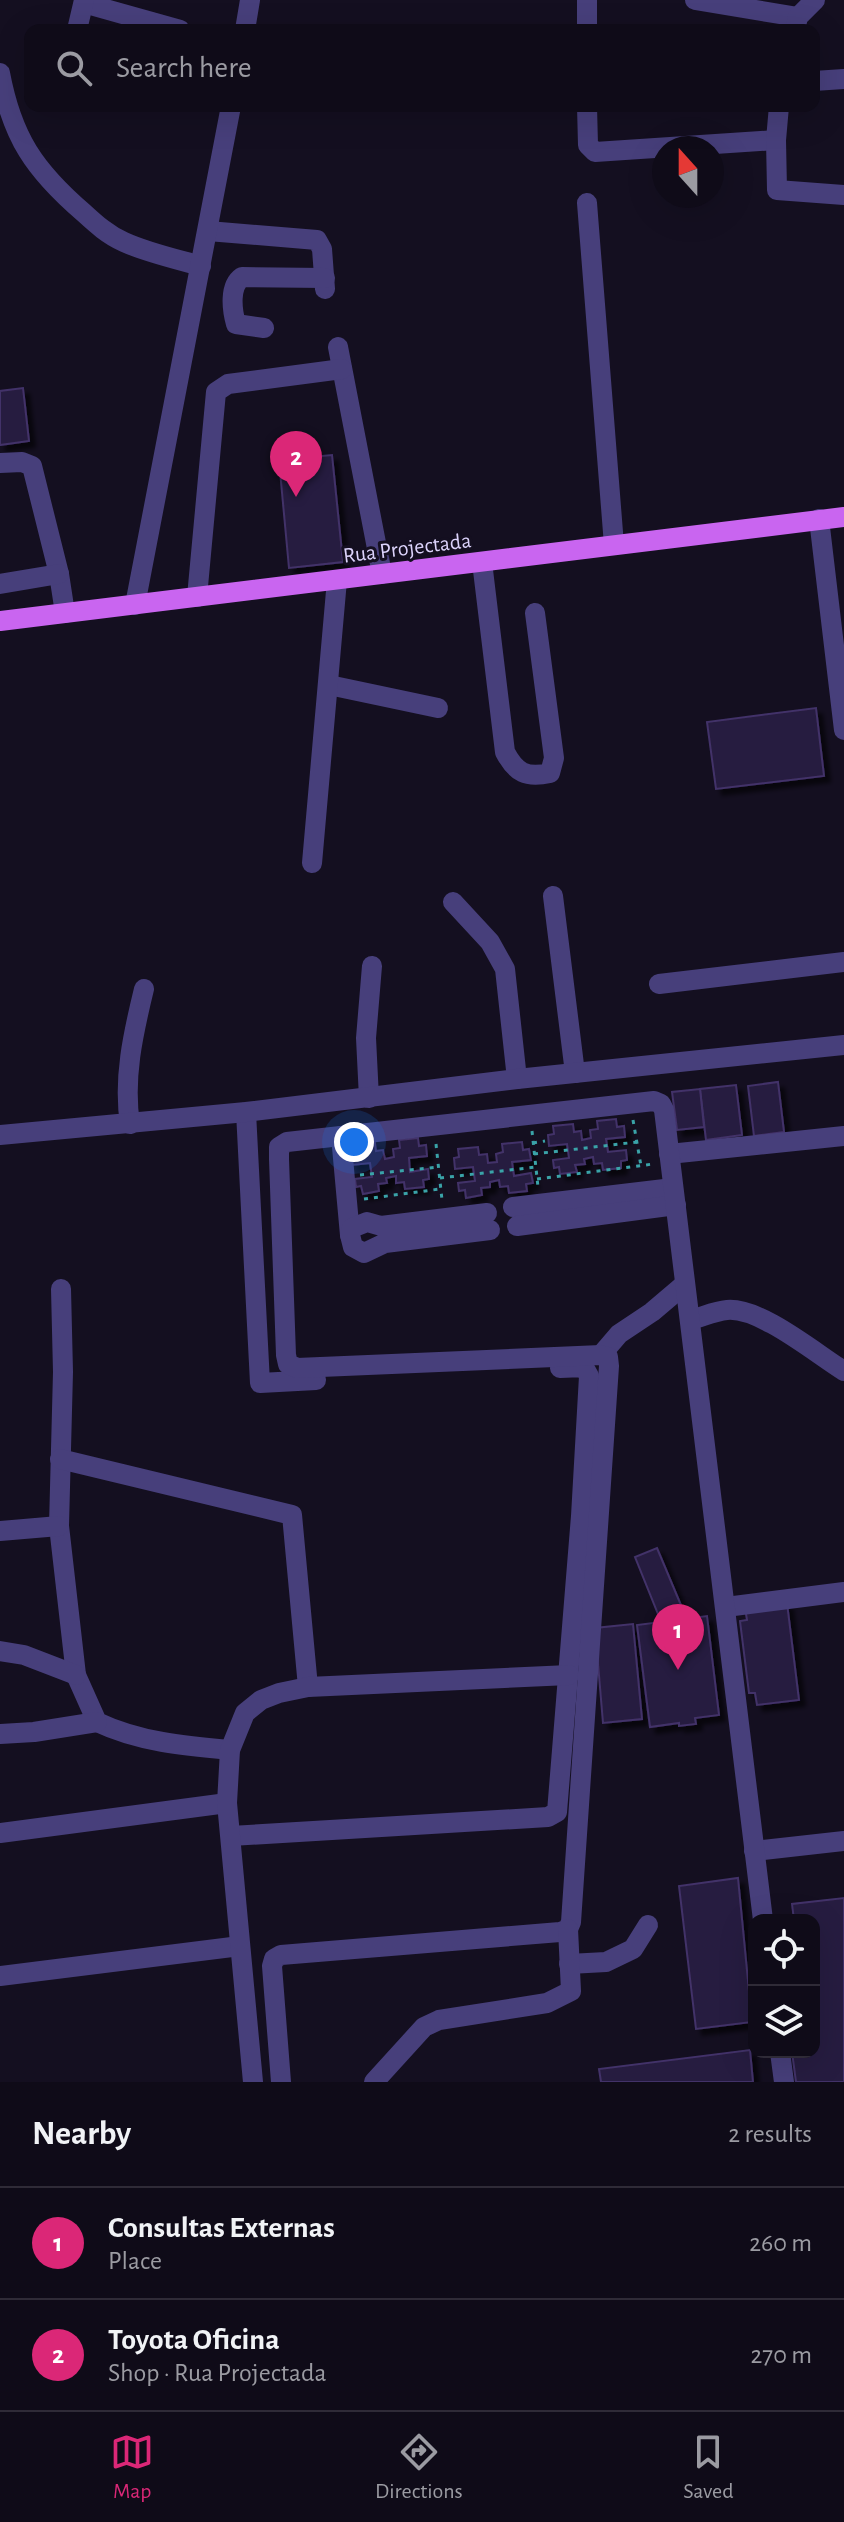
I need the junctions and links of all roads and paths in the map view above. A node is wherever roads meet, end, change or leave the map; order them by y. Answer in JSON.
{"nodes":[{"id":1,"x":250,"y":0,"type":"edge"},
{"id":2,"x":587,"y":0,"type":"edge"},
{"id":3,"x":695,"y":0,"type":"edge"},
{"id":4,"x":815,"y":0,"type":"edge"},
{"id":5,"x":84,"y":2,"type":"edge"},
{"id":6,"x":78,"y":24,"type":"edge"},
{"id":7,"x":159,"y":24,"type":"edge"},
{"id":8,"x":246,"y":24,"type":"edge"},
{"id":9,"x":587,"y":24,"type":"edge"},
{"id":10,"x":796,"y":24,"type":"edge"},
{"id":11,"x":0,"y":73,"type":"edge"},
{"id":12,"x":844,"y":79,"type":"edge"},
{"id":13,"x":820,"y":81,"type":"edge"},
{"id":14,"x":230,"y":112,"type":"edge"},
{"id":15,"x":587,"y":112,"type":"edge"},
{"id":16,"x":778,"y":112,"type":"edge"},
{"id":17,"x":776,"y":140,"type":"junction"},
{"id":18,"x":844,"y":195,"type":"edge"},
{"id":19,"x":587,"y":203,"type":"dead end"},
{"id":20,"x":208,"y":231,"type":"junction"},
{"id":21,"x":201,"y":266,"type":"junction"},
{"id":22,"x":264,"y":328,"type":"dead end"},
{"id":23,"x":338,"y":347,"type":"dead end"},
{"id":24,"x":342,"y":369,"type":"junction"},
{"id":25,"x":0,"y":463,"type":"edge"},
{"id":26,"x":844,"y":517,"type":"edge"},
{"id":27,"x":819,"y":519,"type":"junction"},
{"id":28,"x":614,"y":545,"type":"junction"},
{"id":29,"x":482,"y":562,"type":"junction"},
{"id":30,"x":59,"y":574,"type":"junction"},
{"id":31,"x":382,"y":574,"type":"junction"},
{"id":32,"x":337,"y":580,"type":"junction"},
{"id":33,"x":0,"y":584,"type":"edge"},
{"id":34,"x":197,"y":597,"type":"junction"},
{"id":35,"x":135,"y":605,"type":"junction"},
{"id":36,"x":65,"y":613,"type":"junction"},
{"id":37,"x":535,"y":613,"type":"dead end"},
{"id":38,"x":0,"y":621,"type":"edge"},
{"id":39,"x":329,"y":685,"type":"junction"},
{"id":40,"x":438,"y":708,"type":"dead end"},
{"id":41,"x":844,"y":730,"type":"edge"},
{"id":42,"x":312,"y":863,"type":"dead end"},
{"id":43,"x":553,"y":896,"type":"dead end"},
{"id":44,"x":453,"y":902,"type":"dead end"},
{"id":45,"x":844,"y":962,"type":"edge"},
{"id":46,"x":372,"y":966,"type":"dead end"},
{"id":47,"x":659,"y":984,"type":"dead end"},
{"id":48,"x":144,"y":989,"type":"dead end"},
{"id":49,"x":844,"y":1045,"type":"edge"},
{"id":50,"x":575,"y":1073,"type":"junction"},
{"id":51,"x":517,"y":1079,"type":"junction"},
{"id":52,"x":369,"y":1098,"type":"junction"},
{"id":53,"x":631,"y":1108,"type":"dead end"},
{"id":54,"x":246,"y":1112,"type":"junction"},
{"id":55,"x":530,"y":1120,"type":"dead end"},
{"id":56,"x":130,"y":1124,"type":"junction"},
{"id":57,"x":0,"y":1135,"type":"edge"},
{"id":58,"x":341,"y":1136,"type":"junction"},
{"id":59,"x":844,"y":1136,"type":"edge"},
{"id":60,"x":545,"y":1141,"type":"dead end"},
{"id":61,"x":637,"y":1142,"type":"junction"},
{"id":62,"x":436,"y":1143,"type":"dead end"},
{"id":63,"x":533,"y":1143,"type":"junction"},
{"id":64,"x":534,"y":1154,"type":"junction"},
{"id":65,"x":669,"y":1154,"type":"junction"},
{"id":66,"x":431,"y":1155,"type":"dead end"},
{"id":67,"x":437,"y":1155,"type":"junction"},
{"id":68,"x":641,"y":1166,"type":"junction"},
{"id":69,"x":439,"y":1167,"type":"junction"},
{"id":70,"x":536,"y":1167,"type":"junction"},
{"id":71,"x":656,"y":1175,"type":"dead end"},
{"id":72,"x":348,"y":1176,"type":"dead end"},
{"id":73,"x":440,"y":1178,"type":"junction"},
{"id":74,"x":537,"y":1179,"type":"junction"},
{"id":75,"x":441,"y":1189,"type":"junction"},
{"id":76,"x":539,"y":1191,"type":"dead end"},
{"id":77,"x":674,"y":1197,"type":"junction"},
{"id":78,"x":352,"y":1201,"type":"dead end"},
{"id":79,"x":443,"y":1203,"type":"dead end"},
{"id":80,"x":515,"y":1216,"type":"junction"},
{"id":81,"x":489,"y":1221,"type":"junction"},
{"id":82,"x":685,"y":1284,"type":"junction"},
{"id":83,"x":61,"y":1289,"type":"dead end"},
{"id":84,"x":690,"y":1320,"type":"junction"},
{"id":85,"x":601,"y":1355,"type":"junction"},
{"id":86,"x":844,"y":1371,"type":"edge"},
{"id":87,"x":60,"y":1459,"type":"junction"},
{"id":88,"x":59,"y":1526,"type":"junction"},
{"id":89,"x":0,"y":1531,"type":"edge"},
{"id":90,"x":844,"y":1592,"type":"edge"},
{"id":91,"x":726,"y":1607,"type":"junction"},
{"id":92,"x":0,"y":1651,"type":"edge"},
{"id":93,"x":76,"y":1675,"type":"junction"},
{"id":94,"x":569,"y":1675,"type":"junction"},
{"id":95,"x":308,"y":1687,"type":"junction"},
{"id":96,"x":97,"y":1722,"type":"junction"},
{"id":97,"x":0,"y":1734,"type":"edge"},
{"id":98,"x":230,"y":1750,"type":"junction"},
{"id":99,"x":227,"y":1803,"type":"junction"},
{"id":100,"x":0,"y":1833,"type":"edge"},
{"id":101,"x":231,"y":1836,"type":"junction"},
{"id":102,"x":844,"y":1841,"type":"edge"},
{"id":103,"x":754,"y":1851,"type":"junction"},
{"id":104,"x":762,"y":1914,"type":"edge"},
{"id":105,"x":648,"y":1925,"type":"dead end"},
{"id":106,"x":568,"y":1929,"type":"junction"},
{"id":107,"x":240,"y":1946,"type":"junction"},
{"id":108,"x":569,"y":1964,"type":"junction"},
{"id":109,"x":0,"y":1976,"type":"edge"},
{"id":110,"x":781,"y":2058,"type":"edge"},
{"id":111,"x":253,"y":2082,"type":"edge"},
{"id":112,"x":281,"y":2082,"type":"edge"},
{"id":113,"x":374,"y":2082,"type":"edge"},
{"id":114,"x":784,"y":2082,"type":"edge"}],
"edges":[{"from":1,"to":8,"type":"street"},
{"from":2,"to":9,"type":"street"},
{"from":3,"to":10,"type":"street"},
{"from":4,"to":10,"type":"street"},
{"from":5,"to":6,"type":"street"},
{"from":5,"to":7,"type":"street"},
{"from":11,"to":21,"type":"street"},
{"from":12,"to":13,"type":"street"},
{"from":14,"to":20,"type":"street"},
{"from":15,"to":17,"type":"street"},
{"from":16,"to":17,"type":"street"},
{"from":17,"to":18,"type":"street"},
{"from":19,"to":28,"type":"street"},
{"from":20,"to":21,"type":"street"},
{"from":20,"to":22,"type":"street"},
{"from":21,"to":35,"type":"street"},
{"from":23,"to":24,"type":"street"},
{"from":24,"to":31,"type":"street"},
{"from":24,"to":34,"type":"street"},
{"from":25,"to":30,"type":"street"},
{"from":26,"to":27,"type":"main road","name":"Rua Projectada"},
{"from":27,"to":28,"type":"main road","name":"Rua Projectada"},
{"from":27,"to":41,"type":"street"},
{"from":28,"to":29,"type":"main road","name":"Rua Projectada"},
{"from":29,"to":31,"type":"main road","name":"Rua Projectada"},
{"from":29,"to":37,"type":"street"},
{"from":30,"to":33,"type":"street"},
{"from":30,"to":36,"type":"street"},
{"from":31,"to":32,"type":"main road","name":"Rua Projectada"},
{"from":32,"to":34,"type":"main road","name":"Rua Projectada"},
{"from":32,"to":39,"type":"street"},
{"from":34,"to":35,"type":"main road","name":"Rua Projectada"},
{"from":35,"to":36,"type":"main road","name":"Rua Projectada"},
{"from":36,"to":38,"type":"main road","name":"Rua Projectada"},
{"from":39,"to":40,"type":"street"},
{"from":39,"to":42,"type":"street"},
{"from":43,"to":50,"type":"street"},
{"from":44,"to":51,"type":"street"},
{"from":45,"to":47,"type":"street"},
{"from":46,"to":52,"type":"street"},
{"from":48,"to":56,"type":"street"},
{"from":49,"to":50,"type":"street"},
{"from":50,"to":51,"type":"street"},
{"from":51,"to":52,"type":"street"},
{"from":52,"to":54,"type":"street"},
{"from":53,"to":61,"type":"path"},
{"from":54,"to":56,"type":"street"},
{"from":54,"to":94,"type":"street"},
{"from":55,"to":63,"type":"path"},
{"from":56,"to":57,"type":"street"},
{"from":58,"to":65,"type":"street"},
{"from":58,"to":81,"type":"street"},
{"from":58,"to":85,"type":"street"},
{"from":59,"to":65,"type":"street"},
{"from":60,"to":63,"type":"path"},
{"from":61,"to":64,"type":"path"},
{"from":61,"to":68,"type":"path"},
{"from":62,"to":67,"type":"path"},
{"from":63,"to":64,"type":"path"},
{"from":64,"to":70,"type":"path"},
{"from":65,"to":77,"type":"street"},
{"from":66,"to":67,"type":"path"},
{"from":67,"to":69,"type":"path"},
{"from":68,"to":71,"type":"path"},
{"from":68,"to":74,"type":"path"},
{"from":69,"to":72,"type":"path"},
{"from":69,"to":73,"type":"path"},
{"from":70,"to":73,"type":"path"},
{"from":70,"to":74,"type":"path"},
{"from":73,"to":75,"type":"path"},
{"from":74,"to":76,"type":"path"},
{"from":75,"to":78,"type":"path"},
{"from":75,"to":79,"type":"path"},
{"from":77,"to":80,"type":"street"},
{"from":77,"to":82,"type":"street"},
{"from":80,"to":81,"type":"street"},
{"from":80,"to":81,"type":"street"},
{"from":82,"to":84,"type":"street"},
{"from":82,"to":85,"type":"street"},
{"from":83,"to":87,"type":"street"},
{"from":84,"to":86,"type":"street"},
{"from":84,"to":91,"type":"street"},
{"from":85,"to":106,"type":"street"},
{"from":87,"to":88,"type":"street"},
{"from":87,"to":95,"type":"street"},
{"from":88,"to":89,"type":"street"},
{"from":88,"to":93,"type":"street"},
{"from":90,"to":91,"type":"street"},
{"from":91,"to":103,"type":"street"},
{"from":92,"to":93,"type":"street"},
{"from":93,"to":96,"type":"street"},
{"from":94,"to":95,"type":"street"},
{"from":94,"to":101,"type":"street"},
{"from":95,"to":98,"type":"street"},
{"from":96,"to":97,"type":"street"},
{"from":96,"to":98,"type":"street"},
{"from":98,"to":99,"type":"street"},
{"from":99,"to":100,"type":"street"},
{"from":99,"to":101,"type":"street"},
{"from":101,"to":107,"type":"street"},
{"from":102,"to":103,"type":"street"},
{"from":103,"to":104,"type":"street"},
{"from":105,"to":108,"type":"street"},
{"from":106,"to":108,"type":"street"},
{"from":106,"to":112,"type":"street"},
{"from":107,"to":109,"type":"street"},
{"from":107,"to":111,"type":"street"},
{"from":108,"to":113,"type":"street"},
{"from":110,"to":114,"type":"street"}]}
